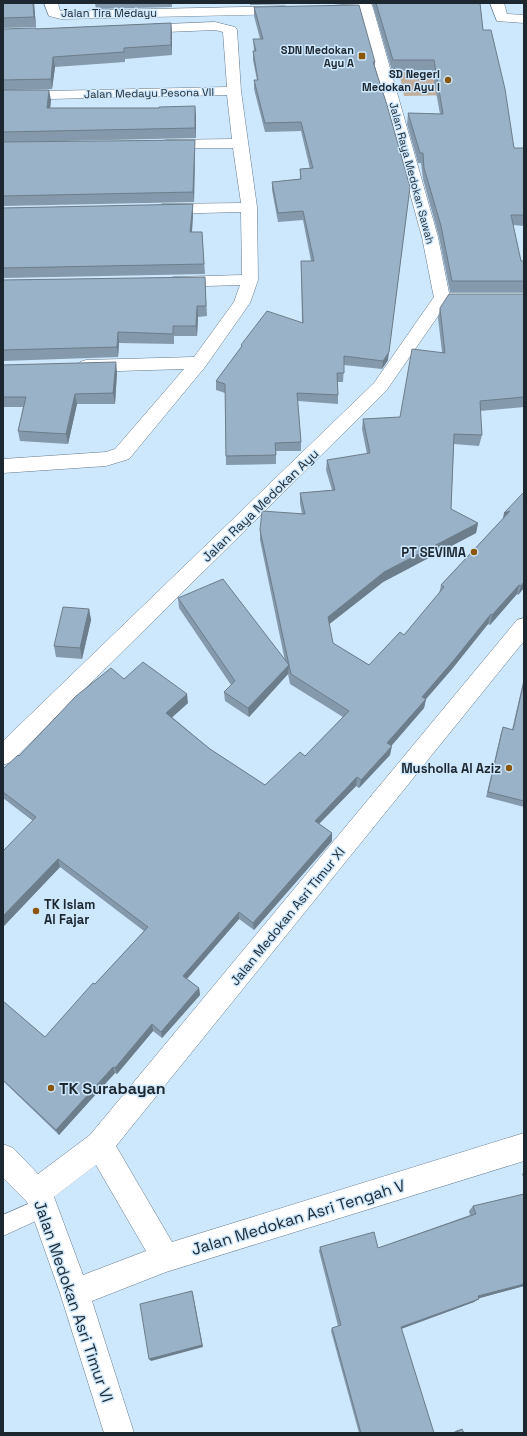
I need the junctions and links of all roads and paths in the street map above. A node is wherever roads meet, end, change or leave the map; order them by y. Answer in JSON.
{"nodes":[{"id":1,"x":88,"y":3,"type":"edge"},
{"id":2,"x":497,"y":3,"type":"edge"},
{"id":3,"x":51,"y":4,"type":"edge"},
{"id":4,"x":365,"y":6,"type":"edge"},
{"id":5,"x":211,"y":7,"type":"edge"},
{"id":6,"x":319,"y":9,"type":"edge"},
{"id":7,"x":296,"y":10,"type":"edge"},
{"id":8,"x":524,"y":19,"type":"edge"},
{"id":9,"x":128,"y":30,"type":"edge"},
{"id":10,"x":234,"y":91,"type":"junction"},
{"id":11,"x":3,"y":96,"type":"edge"},
{"id":12,"x":240,"y":143,"type":"junction"},
{"id":13,"x":153,"y":145,"type":"edge"},
{"id":14,"x":249,"y":207,"type":"junction"},
{"id":15,"x":146,"y":210,"type":"edge"},
{"id":16,"x":250,"y":280,"type":"junction"},
{"id":17,"x":162,"y":282,"type":"edge"},
{"id":18,"x":442,"y":298,"type":"junction"},
{"id":19,"x":524,"y":298,"type":"edge"},
{"id":20,"x":199,"y":363,"type":"junction"},
{"id":21,"x":74,"y":366,"type":"edge"},
{"id":22,"x":3,"y":466,"type":"edge"},
{"id":23,"x":524,"y":626,"type":"edge"},
{"id":24,"x":3,"y":755,"type":"edge"},
{"id":25,"x":100,"y":1145,"type":"junction"},
{"id":26,"x":524,"y":1147,"type":"edge"},
{"id":27,"x":3,"y":1158,"type":"edge"},
{"id":28,"x":40,"y":1199,"type":"junction"},
{"id":29,"x":3,"y":1226,"type":"edge"},
{"id":30,"x":166,"y":1258,"type":"junction"},
{"id":31,"x":75,"y":1293,"type":"junction"},
{"id":32,"x":119,"y":1433,"type":"edge"}],
"edges":[{"from":1,"to":3,"type":"street"},
{"from":2,"to":8,"type":"street"},
{"from":3,"to":5,"type":"street","name":"Jalan Tira Medayu"},
{"from":4,"to":6,"type":"street"},
{"from":4,"to":18,"type":"street","name":"Jalan Raya Medokan Sawah"},
{"from":5,"to":7,"type":"street","name":"Jalan Tira Medayu"},
{"from":9,"to":10,"type":"street"},
{"from":10,"to":11,"type":"street","name":"Jalan Medayu Pesona VII"},
{"from":10,"to":12,"type":"street"},
{"from":12,"to":13,"type":"street"},
{"from":12,"to":14,"type":"street"},
{"from":14,"to":15,"type":"street"},
{"from":14,"to":16,"type":"street"},
{"from":16,"to":17,"type":"street"},
{"from":16,"to":20,"type":"street"},
{"from":18,"to":19,"type":"street"},
{"from":18,"to":24,"type":"street","name":"Jalan Raya Medokan Ayu"},
{"from":20,"to":21,"type":"street"},
{"from":20,"to":22,"type":"street"},
{"from":23,"to":25,"type":"street","name":"Jalan Medokan Asri Timur XI"},
{"from":25,"to":28,"type":"street","name":"Jalan Medokan Asri Timur XI"},
{"from":25,"to":30,"type":"street"},
{"from":26,"to":30,"type":"street","name":"Jalan Medokan Asri Tengah V"},
{"from":27,"to":28,"type":"street","name":"Jalan Medokan Asri Timur VI"},
{"from":28,"to":29,"type":"lane"},
{"from":28,"to":31,"type":"street","name":"Jalan Medokan Asri Timur VI"},
{"from":30,"to":31,"type":"street","name":"Jalan Medokan Asri Tengah V"},
{"from":31,"to":32,"type":"street","name":"Jalan Medokan Asri Timur VI"}]}
